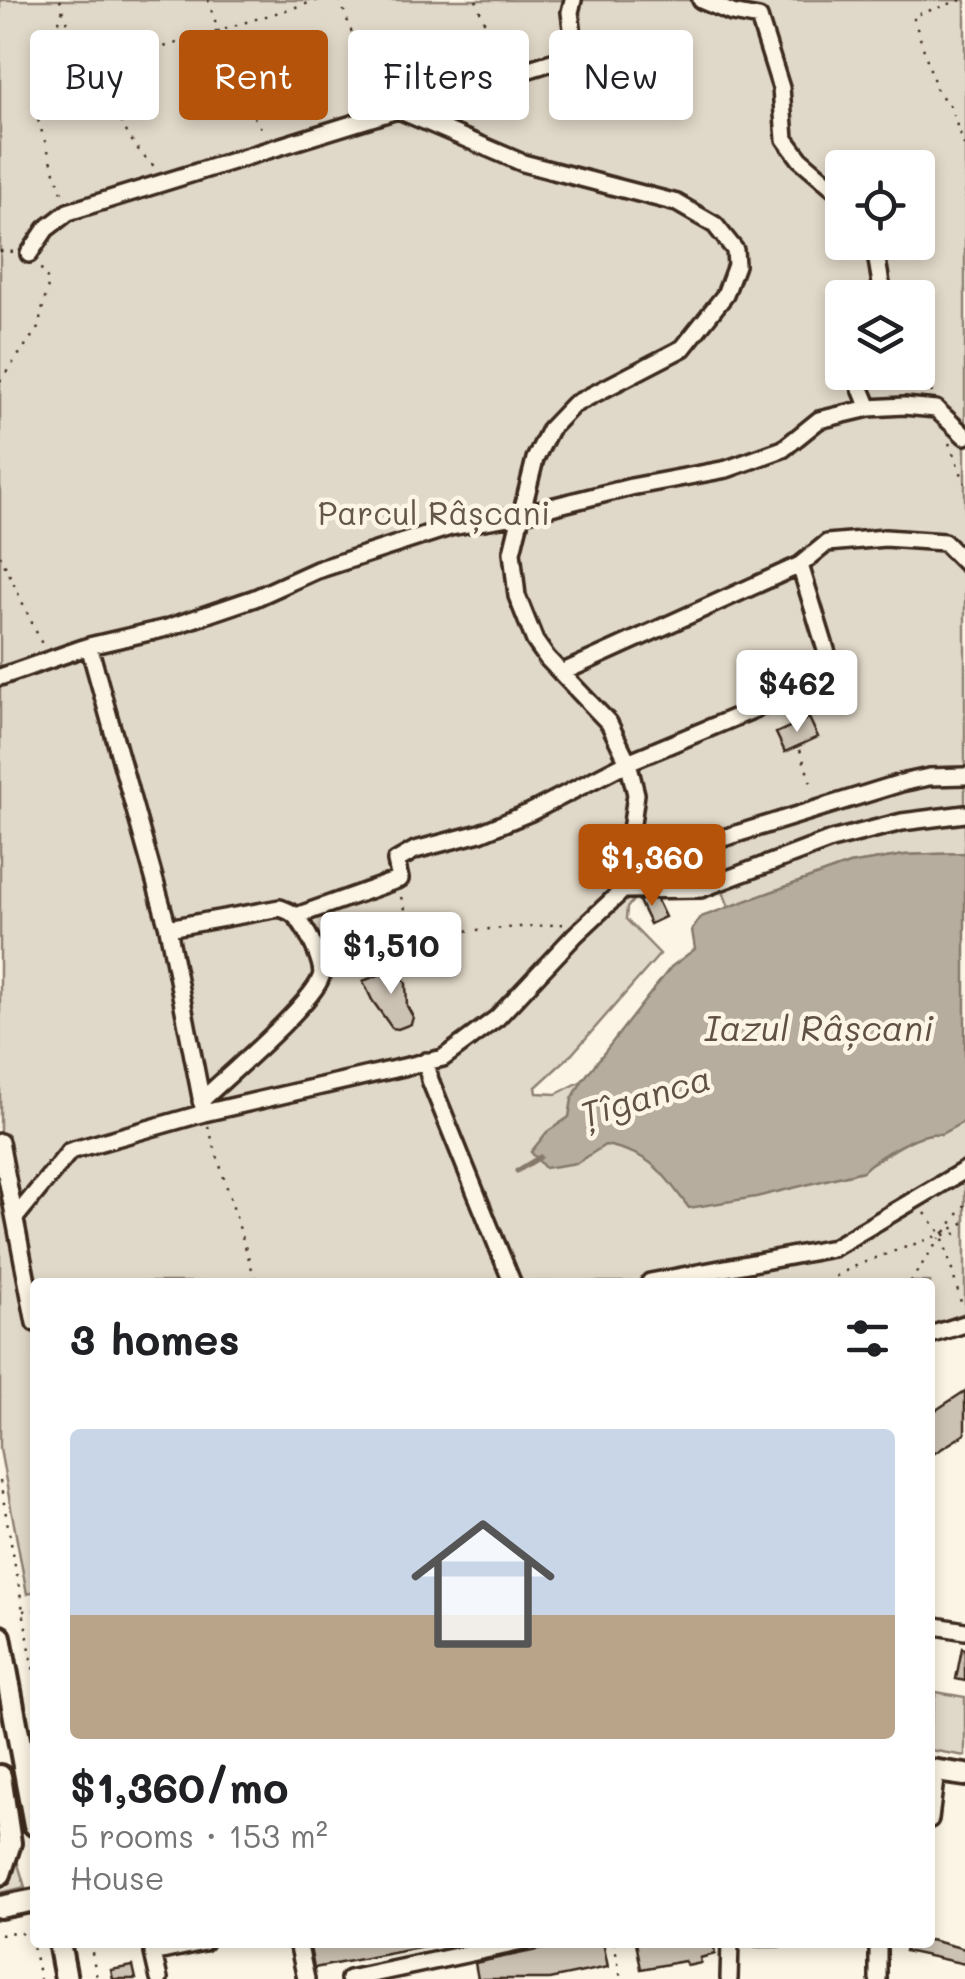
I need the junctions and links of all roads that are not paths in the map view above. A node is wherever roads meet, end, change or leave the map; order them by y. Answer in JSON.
{"nodes":[{"id":1,"x":573,"y":0,"type":"edge"},
{"id":2,"x":701,"y":0,"type":"edge"},
{"id":3,"x":529,"y":69,"type":"edge"},
{"id":4,"x":362,"y":120,"type":"edge"},
{"id":5,"x":422,"y":120,"type":"edge"},
{"id":6,"x":825,"y":180,"type":"edge"},
{"id":7,"x":29,"y":254,"type":"road end"},
{"id":8,"x":862,"y":390,"type":"edge"},
{"id":9,"x":869,"y":408,"type":"junction"},
{"id":10,"x":965,"y":436,"type":"edge"},
{"id":11,"x":518,"y":515,"type":"junction"},
{"id":12,"x":965,"y":562,"type":"edge"},
{"id":13,"x":800,"y":565,"type":"junction"},
{"id":14,"x":90,"y":646,"type":"junction"},
{"id":15,"x":561,"y":673,"type":"junction"},
{"id":16,"x":0,"y":677,"type":"edge"},
{"id":17,"x":628,"y":762,"type":"junction"},
{"id":18,"x":965,"y":776,"type":"edge"},
{"id":19,"x":965,"y":814,"type":"edge"},
{"id":20,"x":623,"y":890,"type":"junction"},
{"id":21,"x":296,"y":916,"type":"junction"},
{"id":22,"x":168,"y":928,"type":"junction"},
{"id":23,"x":426,"y":1061,"type":"junction"},
{"id":24,"x":203,"y":1107,"type":"junction"},
{"id":25,"x":0,"y":1142,"type":"edge"},
{"id":26,"x":965,"y":1170,"type":"edge"},
{"id":27,"x":15,"y":1218,"type":"junction"},
{"id":28,"x":510,"y":1278,"type":"edge"},
{"id":29,"x":672,"y":1278,"type":"edge"},
{"id":30,"x":30,"y":1297,"type":"edge"},
{"id":31,"x":965,"y":1321,"type":"edge"},
{"id":32,"x":935,"y":1334,"type":"edge"},
{"id":33,"x":935,"y":1626,"type":"edge"},
{"id":34,"x":965,"y":1631,"type":"edge"},
{"id":35,"x":0,"y":1636,"type":"edge"},
{"id":36,"x":935,"y":1770,"type":"edge"},
{"id":37,"x":965,"y":1775,"type":"edge"},
{"id":38,"x":0,"y":1776,"type":"edge"},
{"id":39,"x":30,"y":1798,"type":"edge"},
{"id":40,"x":0,"y":1874,"type":"edge"},
{"id":41,"x":30,"y":1901,"type":"edge"},
{"id":42,"x":0,"y":1907,"type":"edge"},
{"id":43,"x":60,"y":1948,"type":"edge"},
{"id":44,"x":176,"y":1948,"type":"edge"},
{"id":45,"x":299,"y":1948,"type":"edge"},
{"id":46,"x":730,"y":1948,"type":"edge"},
{"id":47,"x":878,"y":1948,"type":"edge"},
{"id":48,"x":465,"y":1949,"type":"edge"},
{"id":49,"x":66,"y":1979,"type":"edge"},
{"id":50,"x":159,"y":1979,"type":"edge"},
{"id":51,"x":306,"y":1979,"type":"edge"},
{"id":52,"x":348,"y":1979,"type":"edge"},
{"id":53,"x":729,"y":1979,"type":"edge"},
{"id":54,"x":878,"y":1979,"type":"edge"}],
"edges":[{"from":1,"to":3,"type":"street"},
{"from":2,"to":6,"type":"street"},
{"from":4,"to":7,"type":"street"},
{"from":5,"to":11,"type":"street"},
{"from":8,"to":9,"type":"street"},
{"from":9,"to":10,"type":"street"},
{"from":9,"to":11,"type":"street"},
{"from":11,"to":14,"type":"street"},
{"from":11,"to":15,"type":"street"},
{"from":12,"to":13,"type":"street"},
{"from":13,"to":15,"type":"street"},
{"from":13,"to":17,"type":"street"},
{"from":14,"to":16,"type":"street"},
{"from":14,"to":22,"type":"street"},
{"from":15,"to":17,"type":"street"},
{"from":17,"to":20,"type":"street"},
{"from":17,"to":21,"type":"street"},
{"from":18,"to":20,"type":"street"},
{"from":19,"to":20,"type":"street"},
{"from":20,"to":23,"type":"street"},
{"from":21,"to":22,"type":"street"},
{"from":21,"to":24,"type":"street"},
{"from":22,"to":24,"type":"street"},
{"from":23,"to":24,"type":"street"},
{"from":23,"to":28,"type":"street"},
{"from":24,"to":27,"type":"street"},
{"from":25,"to":27,"type":"street"},
{"from":26,"to":29,"type":"street"},
{"from":27,"to":30,"type":"street"},
{"from":31,"to":32,"type":"street"},
{"from":33,"to":34,"type":"street"},
{"from":35,"to":39,"type":"main road"},
{"from":36,"to":37,"type":"main road"},
{"from":38,"to":40,"type":"main road"},
{"from":41,"to":42,"type":"main road"},
{"from":43,"to":49,"type":"main road"},
{"from":44,"to":50,"type":"street"},
{"from":45,"to":51,"type":"street"},
{"from":46,"to":53,"type":"street"},
{"from":47,"to":54,"type":"street"},
{"from":48,"to":52,"type":"street"}]}
